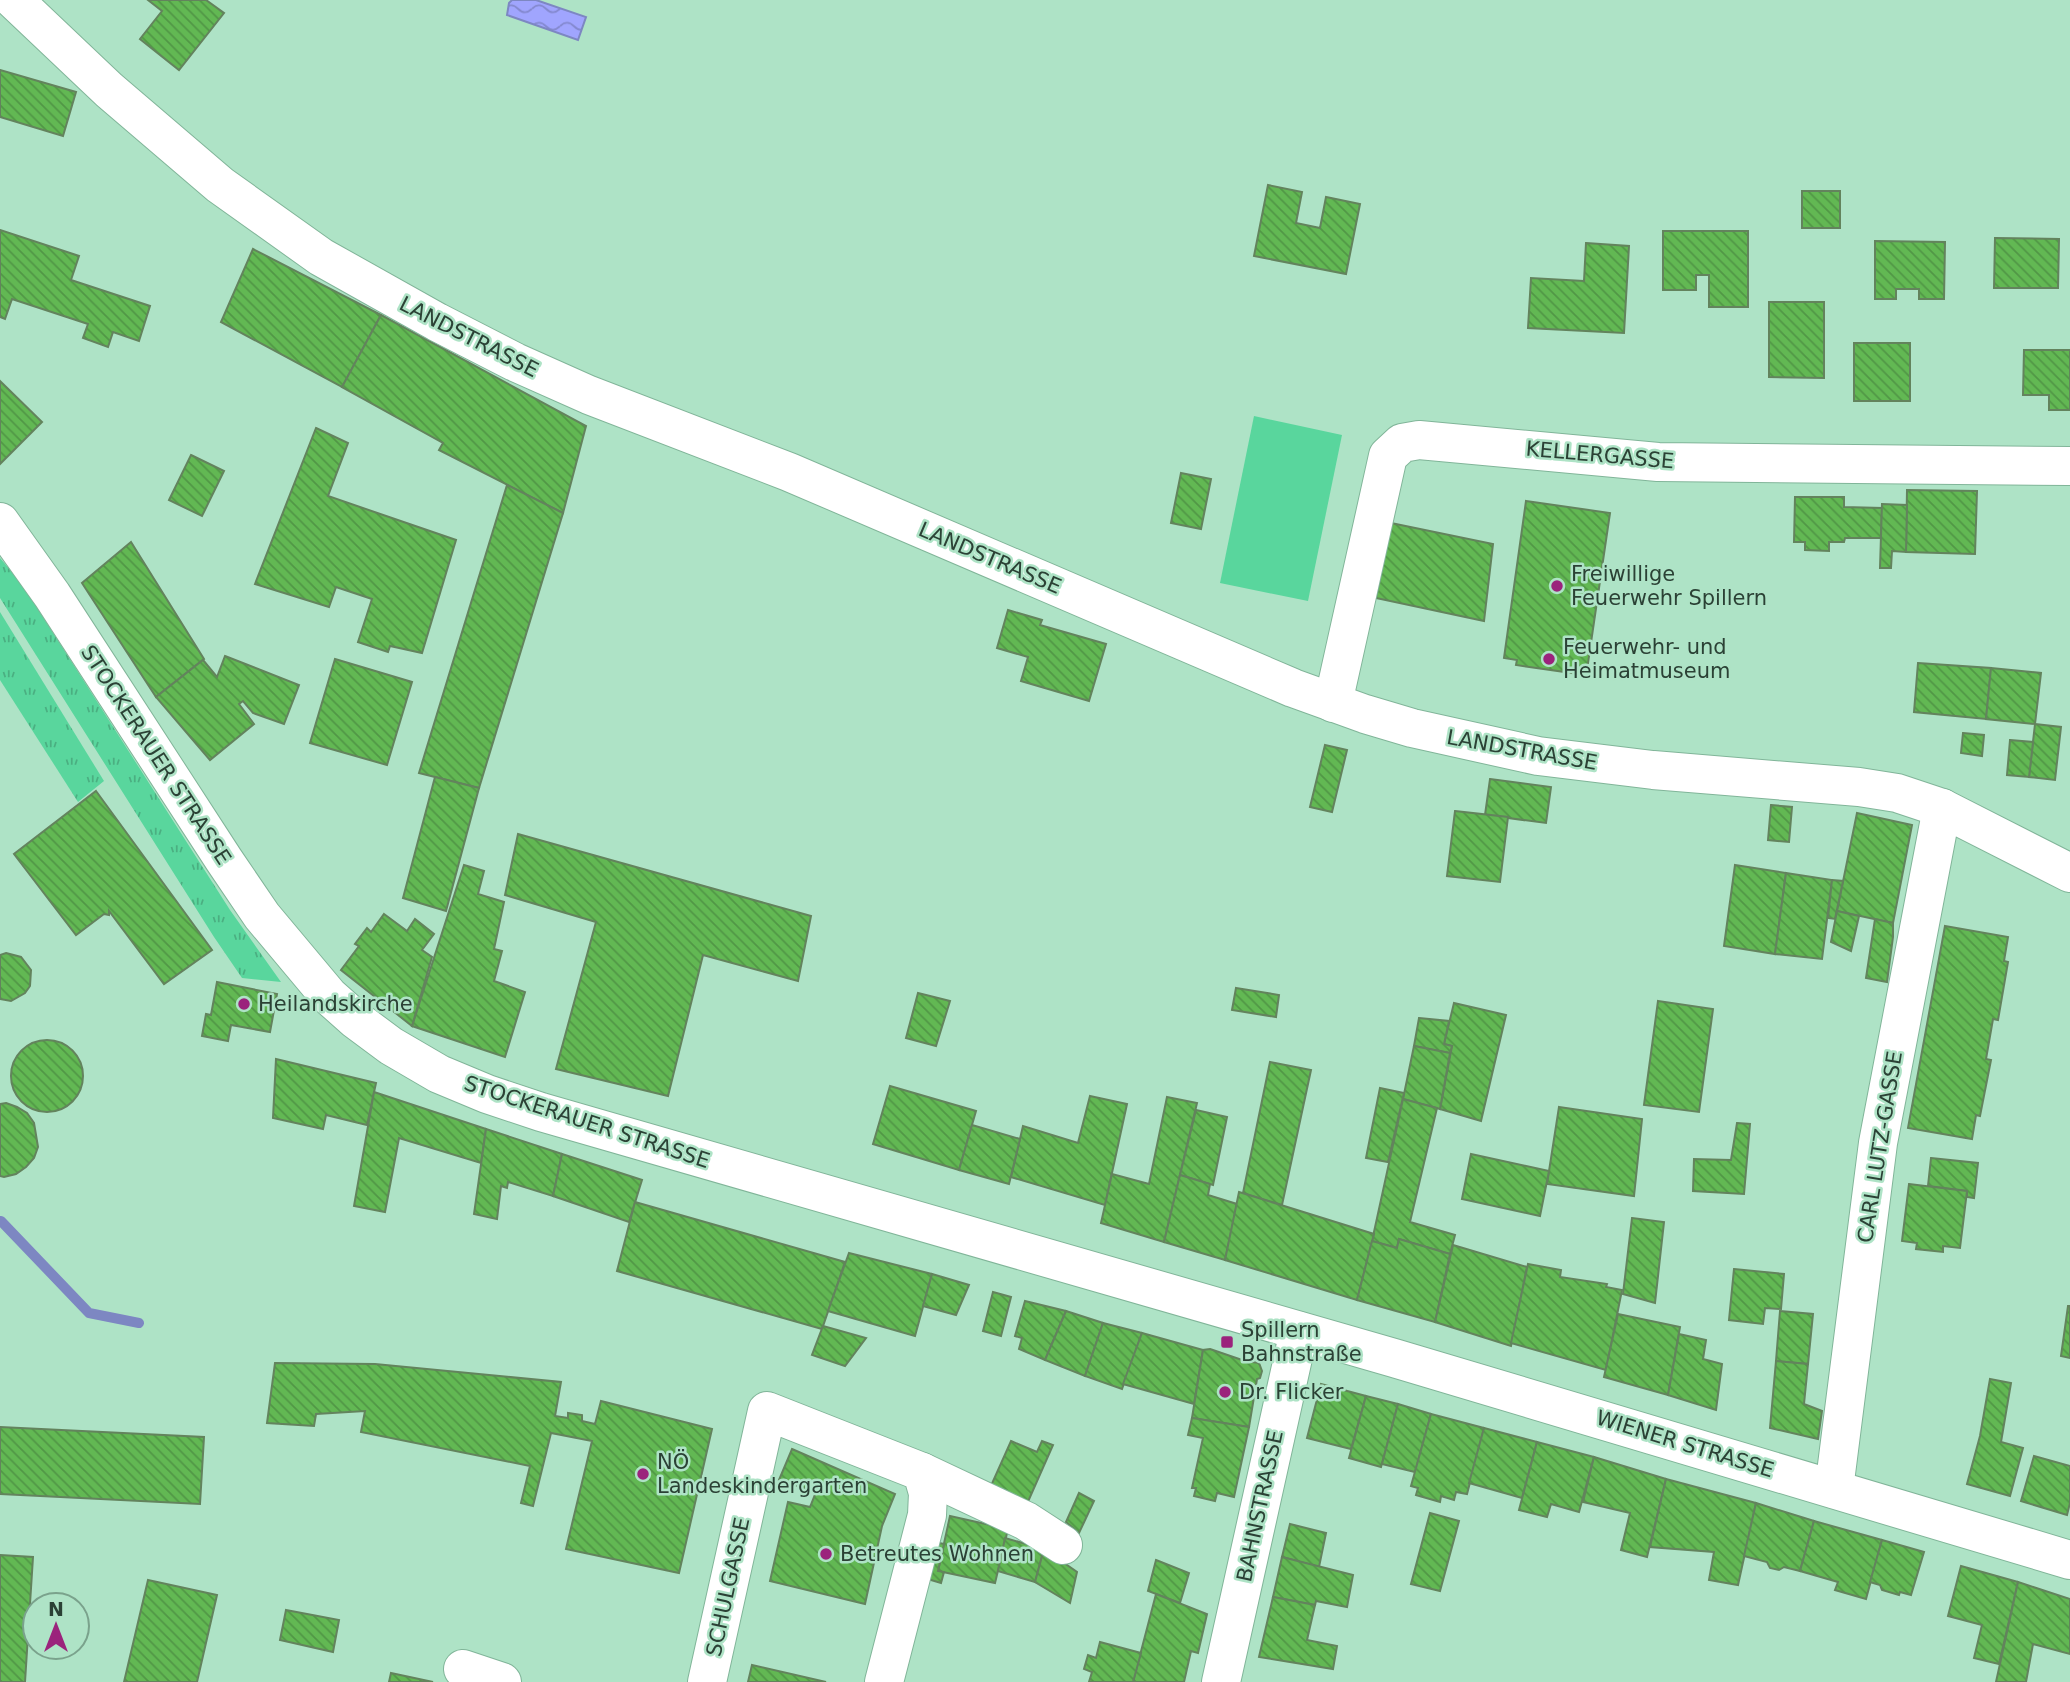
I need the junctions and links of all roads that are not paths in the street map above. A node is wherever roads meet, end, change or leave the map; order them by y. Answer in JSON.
{"nodes":[{"id":1,"x":14,"y":0,"type":"edge"},
{"id":2,"x":2070,"y":466,"type":"edge"},
{"id":3,"x":0,"y":522,"type":"edge"},
{"id":4,"x":1333,"y":703,"type":"junction"},
{"id":5,"x":1942,"y":808,"type":"junction"},
{"id":6,"x":2070,"y":873,"type":"edge"},
{"id":7,"x":1299,"y":1331,"type":"junction"},
{"id":8,"x":922,"y":1472,"type":"junction"},
{"id":9,"x":1833,"y":1489,"type":"junction"},
{"id":10,"x":1063,"y":1545,"type":"dead end"},
{"id":11,"x":2070,"y":1560,"type":"edge"},
{"id":12,"x":710,"y":1666,"type":"edge"},
{"id":13,"x":463,"y":1669,"type":"dead end"},
{"id":14,"x":502,"y":1682,"type":"edge"},
{"id":15,"x":884,"y":1682,"type":"edge"},
{"id":16,"x":1222,"y":1682,"type":"edge"}],
"edges":[{"from":1,"to":4,"type":"street","name":"LANDSTRASSE"},
{"from":2,"to":4,"type":"street","name":"KELLERGASSE"},
{"from":3,"to":7,"type":"street","name":"STOCKERAUER STRASSE"},
{"from":4,"to":5,"type":"street","name":"LANDSTRASSE"},
{"from":5,"to":6,"type":"street","name":"LANDSTRASSE"},
{"from":5,"to":9,"type":"street","name":"CARL LUTZ-GASSE"},
{"from":7,"to":9,"type":"street","name":"WIENER STRASSE"},
{"from":7,"to":16,"type":"street","name":"BAHNSTRASSE"},
{"from":8,"to":10,"type":"street"},
{"from":8,"to":12,"type":"street","name":"SCHULGASSE"},
{"from":8,"to":15,"type":"street"},
{"from":9,"to":11,"type":"street","name":"WIENER STRASSE"},
{"from":13,"to":14,"type":"street"}]}
